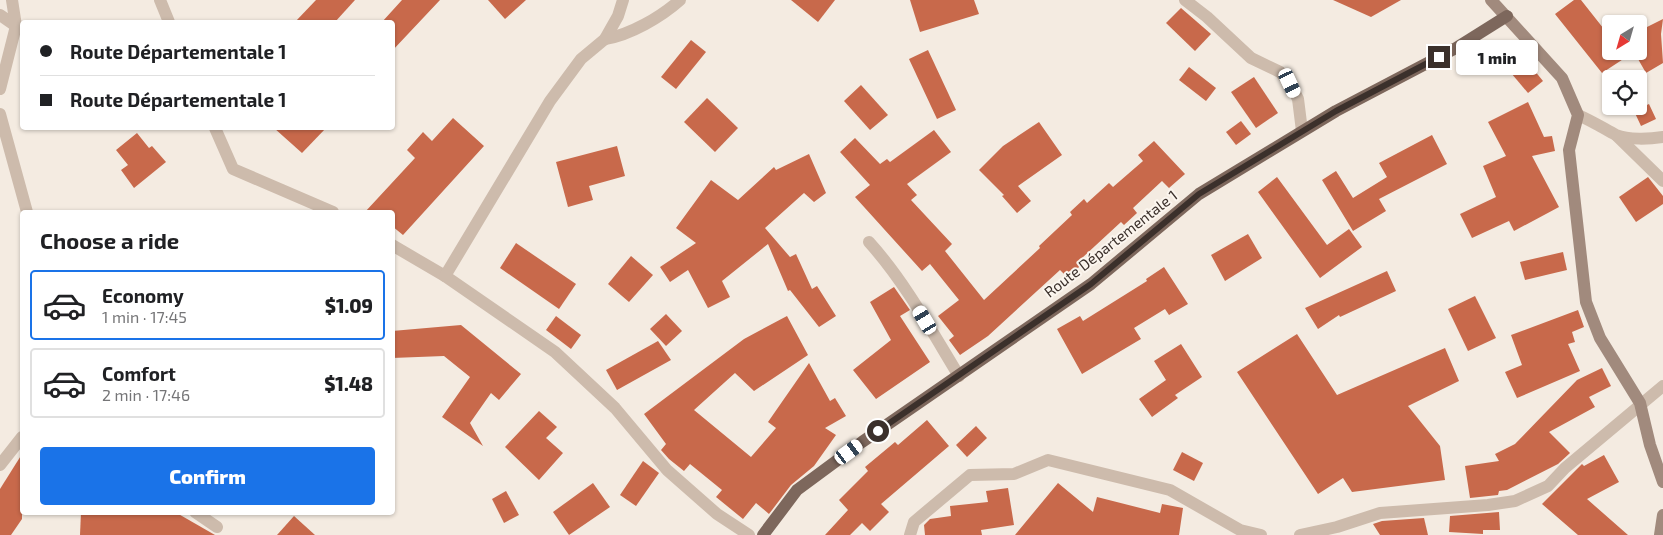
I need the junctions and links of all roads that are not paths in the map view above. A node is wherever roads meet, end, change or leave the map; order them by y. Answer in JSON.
{"nodes":[{"id":1,"x":12,"y":0,"type":"edge"},
{"id":2,"x":160,"y":0,"type":"edge"},
{"id":3,"x":623,"y":0,"type":"edge"},
{"id":4,"x":680,"y":0,"type":"edge"},
{"id":5,"x":1185,"y":0,"type":"edge"},
{"id":6,"x":1491,"y":0,"type":"edge"},
{"id":7,"x":0,"y":15,"type":"edge"},
{"id":8,"x":1507,"y":16,"type":"junction"},
{"id":9,"x":168,"y":20,"type":"edge"},
{"id":10,"x":16,"y":26,"type":"junction"},
{"id":11,"x":605,"y":39,"type":"junction"},
{"id":12,"x":0,"y":89,"type":"edge"},
{"id":13,"x":0,"y":114,"type":"edge"},
{"id":14,"x":1578,"y":115,"type":"junction"},
{"id":15,"x":215,"y":130,"type":"edge"},
{"id":16,"x":1302,"y":132,"type":"junction"},
{"id":17,"x":1617,"y":136,"type":"junction"},
{"id":18,"x":1663,"y":137,"type":"edge"},
{"id":19,"x":1663,"y":181,"type":"edge"},
{"id":20,"x":26,"y":210,"type":"edge"},
{"id":21,"x":328,"y":210,"type":"edge"},
{"id":22,"x":869,"y":242,"type":"dead end"},
{"id":23,"x":395,"y":247,"type":"edge"},
{"id":24,"x":445,"y":276,"type":"junction"},
{"id":25,"x":958,"y":376,"type":"junction"},
{"id":26,"x":1663,"y":386,"type":"edge"},
{"id":27,"x":1640,"y":403,"type":"junction"},
{"id":28,"x":20,"y":440,"type":"edge"},
{"id":29,"x":0,"y":465,"type":"edge"},
{"id":30,"x":1663,"y":482,"type":"edge"},
{"id":31,"x":200,"y":515,"type":"edge"},
{"id":32,"x":1663,"y":515,"type":"edge"},
{"id":33,"x":218,"y":527,"type":"dead end"},
{"id":34,"x":1338,"y":531,"type":"edge"},
{"id":35,"x":749,"y":535,"type":"edge"},
{"id":36,"x":764,"y":535,"type":"edge"},
{"id":37,"x":910,"y":535,"type":"edge"},
{"id":38,"x":1261,"y":535,"type":"edge"},
{"id":39,"x":1300,"y":535,"type":"edge"},
{"id":40,"x":1660,"y":535,"type":"edge"}],
"edges":[{"from":1,"to":10,"type":"street"},
{"from":2,"to":9,"type":"street"},
{"from":3,"to":11,"type":"street"},
{"from":4,"to":11,"type":"street"},
{"from":5,"to":16,"type":"street"},
{"from":6,"to":8,"type":"street"},
{"from":7,"to":10,"type":"street"},
{"from":8,"to":14,"type":"street"},
{"from":8,"to":16,"type":"main road","name":"Route Départementale 1"},
{"from":10,"to":12,"type":"street"},
{"from":11,"to":24,"type":"street"},
{"from":13,"to":20,"type":"street"},
{"from":14,"to":17,"type":"street"},
{"from":14,"to":27,"type":"street"},
{"from":15,"to":21,"type":"street"},
{"from":16,"to":25,"type":"main road","name":"Route Départementale 1"},
{"from":17,"to":18,"type":"street"},
{"from":17,"to":19,"type":"street"},
{"from":22,"to":25,"type":"street"},
{"from":23,"to":24,"type":"street"},
{"from":24,"to":35,"type":"street"},
{"from":25,"to":36,"type":"main road","name":"Route Départementale 1"},
{"from":26,"to":27,"type":"street"},
{"from":27,"to":30,"type":"street"},
{"from":27,"to":34,"type":"street"},
{"from":28,"to":29,"type":"street"},
{"from":31,"to":33,"type":"street"},
{"from":32,"to":40,"type":"street"},
{"from":34,"to":39,"type":"street"},
{"from":37,"to":38,"type":"street"}]}
